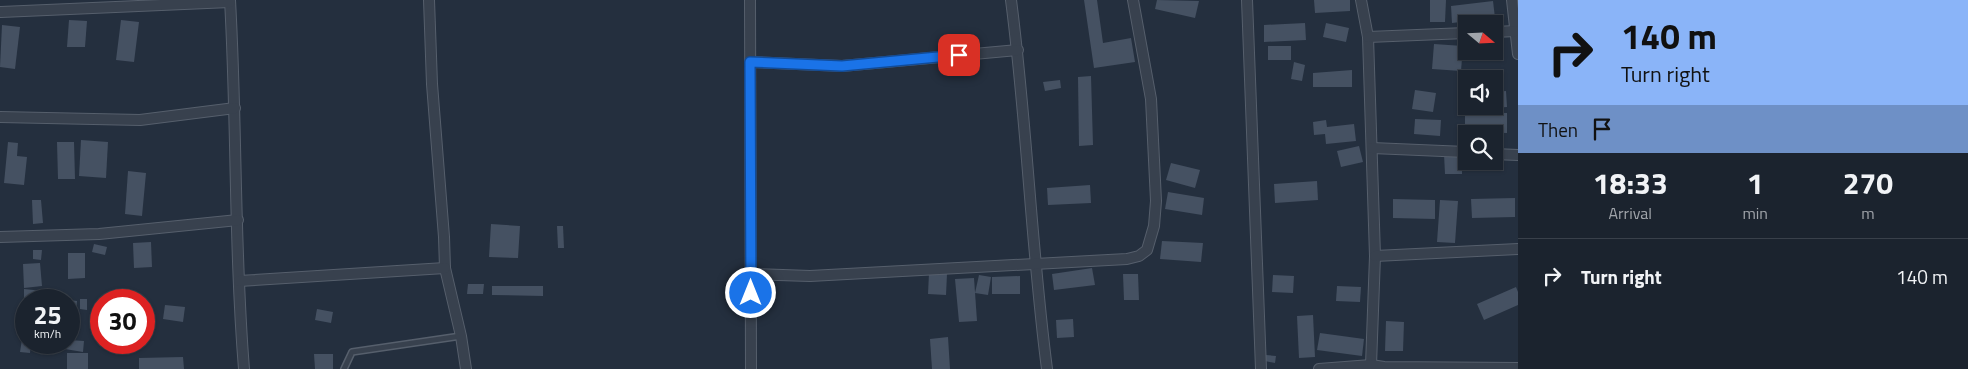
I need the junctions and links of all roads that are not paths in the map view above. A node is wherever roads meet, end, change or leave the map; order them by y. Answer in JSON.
{"nodes":[{"id":1,"x":28,"y":0,"type":"edge"},
{"id":2,"x":429,"y":0,"type":"edge"},
{"id":3,"x":750,"y":0,"type":"edge"},
{"id":4,"x":1011,"y":0,"type":"edge"},
{"id":5,"x":1133,"y":0,"type":"edge"},
{"id":6,"x":1247,"y":0,"type":"edge"},
{"id":7,"x":1361,"y":0,"type":"edge"},
{"id":8,"x":1512,"y":0,"type":"edge"},
{"id":9,"x":230,"y":1,"type":"edge"},
{"id":10,"x":0,"y":12,"type":"edge"},
{"id":11,"x":1516,"y":31,"type":"junction"},
{"id":12,"x":1503,"y":32,"type":"edge"},
{"id":13,"x":1458,"y":33,"type":"edge"},
{"id":14,"x":1368,"y":37,"type":"junction"},
{"id":15,"x":1018,"y":50,"type":"junction"},
{"id":16,"x":1518,"y":54,"type":"edge"},
{"id":17,"x":750,"y":62,"type":"junction"},
{"id":18,"x":235,"y":108,"type":"junction"},
{"id":19,"x":0,"y":117,"type":"edge"},
{"id":20,"x":1372,"y":148,"type":"junction"},
{"id":21,"x":1458,"y":152,"type":"edge"},
{"id":22,"x":1503,"y":154,"type":"edge"},
{"id":23,"x":1518,"y":155,"type":"edge"},
{"id":24,"x":238,"y":220,"type":"junction"},
{"id":25,"x":0,"y":237,"type":"edge"},
{"id":26,"x":1518,"y":249,"type":"edge"},
{"id":27,"x":1375,"y":256,"type":"junction"},
{"id":28,"x":1036,"y":264,"type":"junction"},
{"id":29,"x":445,"y":268,"type":"junction"},
{"id":30,"x":751,"y":274,"type":"junction"},
{"id":31,"x":239,"y":281,"type":"junction"},
{"id":32,"x":461,"y":336,"type":"junction"},
{"id":33,"x":1371,"y":365,"type":"junction"},
{"id":34,"x":1384,"y":368,"type":"edge"},
{"id":35,"x":1518,"y":368,"type":"edge"},
{"id":36,"x":244,"y":369,"type":"edge"},
{"id":37,"x":344,"y":369,"type":"edge"},
{"id":38,"x":466,"y":369,"type":"edge"},
{"id":39,"x":751,"y":369,"type":"edge"},
{"id":40,"x":1047,"y":369,"type":"edge"},
{"id":41,"x":1261,"y":369,"type":"edge"},
{"id":42,"x":1319,"y":369,"type":"edge"},
{"id":43,"x":1510,"y":369,"type":"edge"}],
"edges":[{"from":1,"to":10,"type":"street"},
{"from":2,"to":29,"type":"street"},
{"from":3,"to":17,"type":"street"},
{"from":4,"to":15,"type":"street"},
{"from":5,"to":28,"type":"street"},
{"from":6,"to":41,"type":"street"},
{"from":7,"to":14,"type":"street"},
{"from":8,"to":11,"type":"street"},
{"from":9,"to":10,"type":"street"},
{"from":9,"to":18,"type":"street"},
{"from":11,"to":12,"type":"street"},
{"from":11,"to":16,"type":"street"},
{"from":13,"to":14,"type":"street"},
{"from":14,"to":20,"type":"street"},
{"from":15,"to":17,"type":"street"},
{"from":15,"to":28,"type":"street"},
{"from":17,"to":30,"type":"street"},
{"from":18,"to":19,"type":"street"},
{"from":18,"to":24,"type":"street"},
{"from":20,"to":21,"type":"street"},
{"from":20,"to":27,"type":"street"},
{"from":22,"to":23,"type":"street"},
{"from":24,"to":25,"type":"street"},
{"from":24,"to":31,"type":"street"},
{"from":26,"to":27,"type":"street"},
{"from":27,"to":33,"type":"street"},
{"from":28,"to":30,"type":"street"},
{"from":28,"to":40,"type":"street"},
{"from":29,"to":31,"type":"street"},
{"from":29,"to":32,"type":"street"},
{"from":30,"to":39,"type":"street"},
{"from":31,"to":36,"type":"street"},
{"from":32,"to":37,"type":"lane"},
{"from":32,"to":38,"type":"street"},
{"from":33,"to":34,"type":"street"},
{"from":33,"to":42,"type":"street"},
{"from":34,"to":43,"type":"street"},
{"from":35,"to":43,"type":"street"}]}
